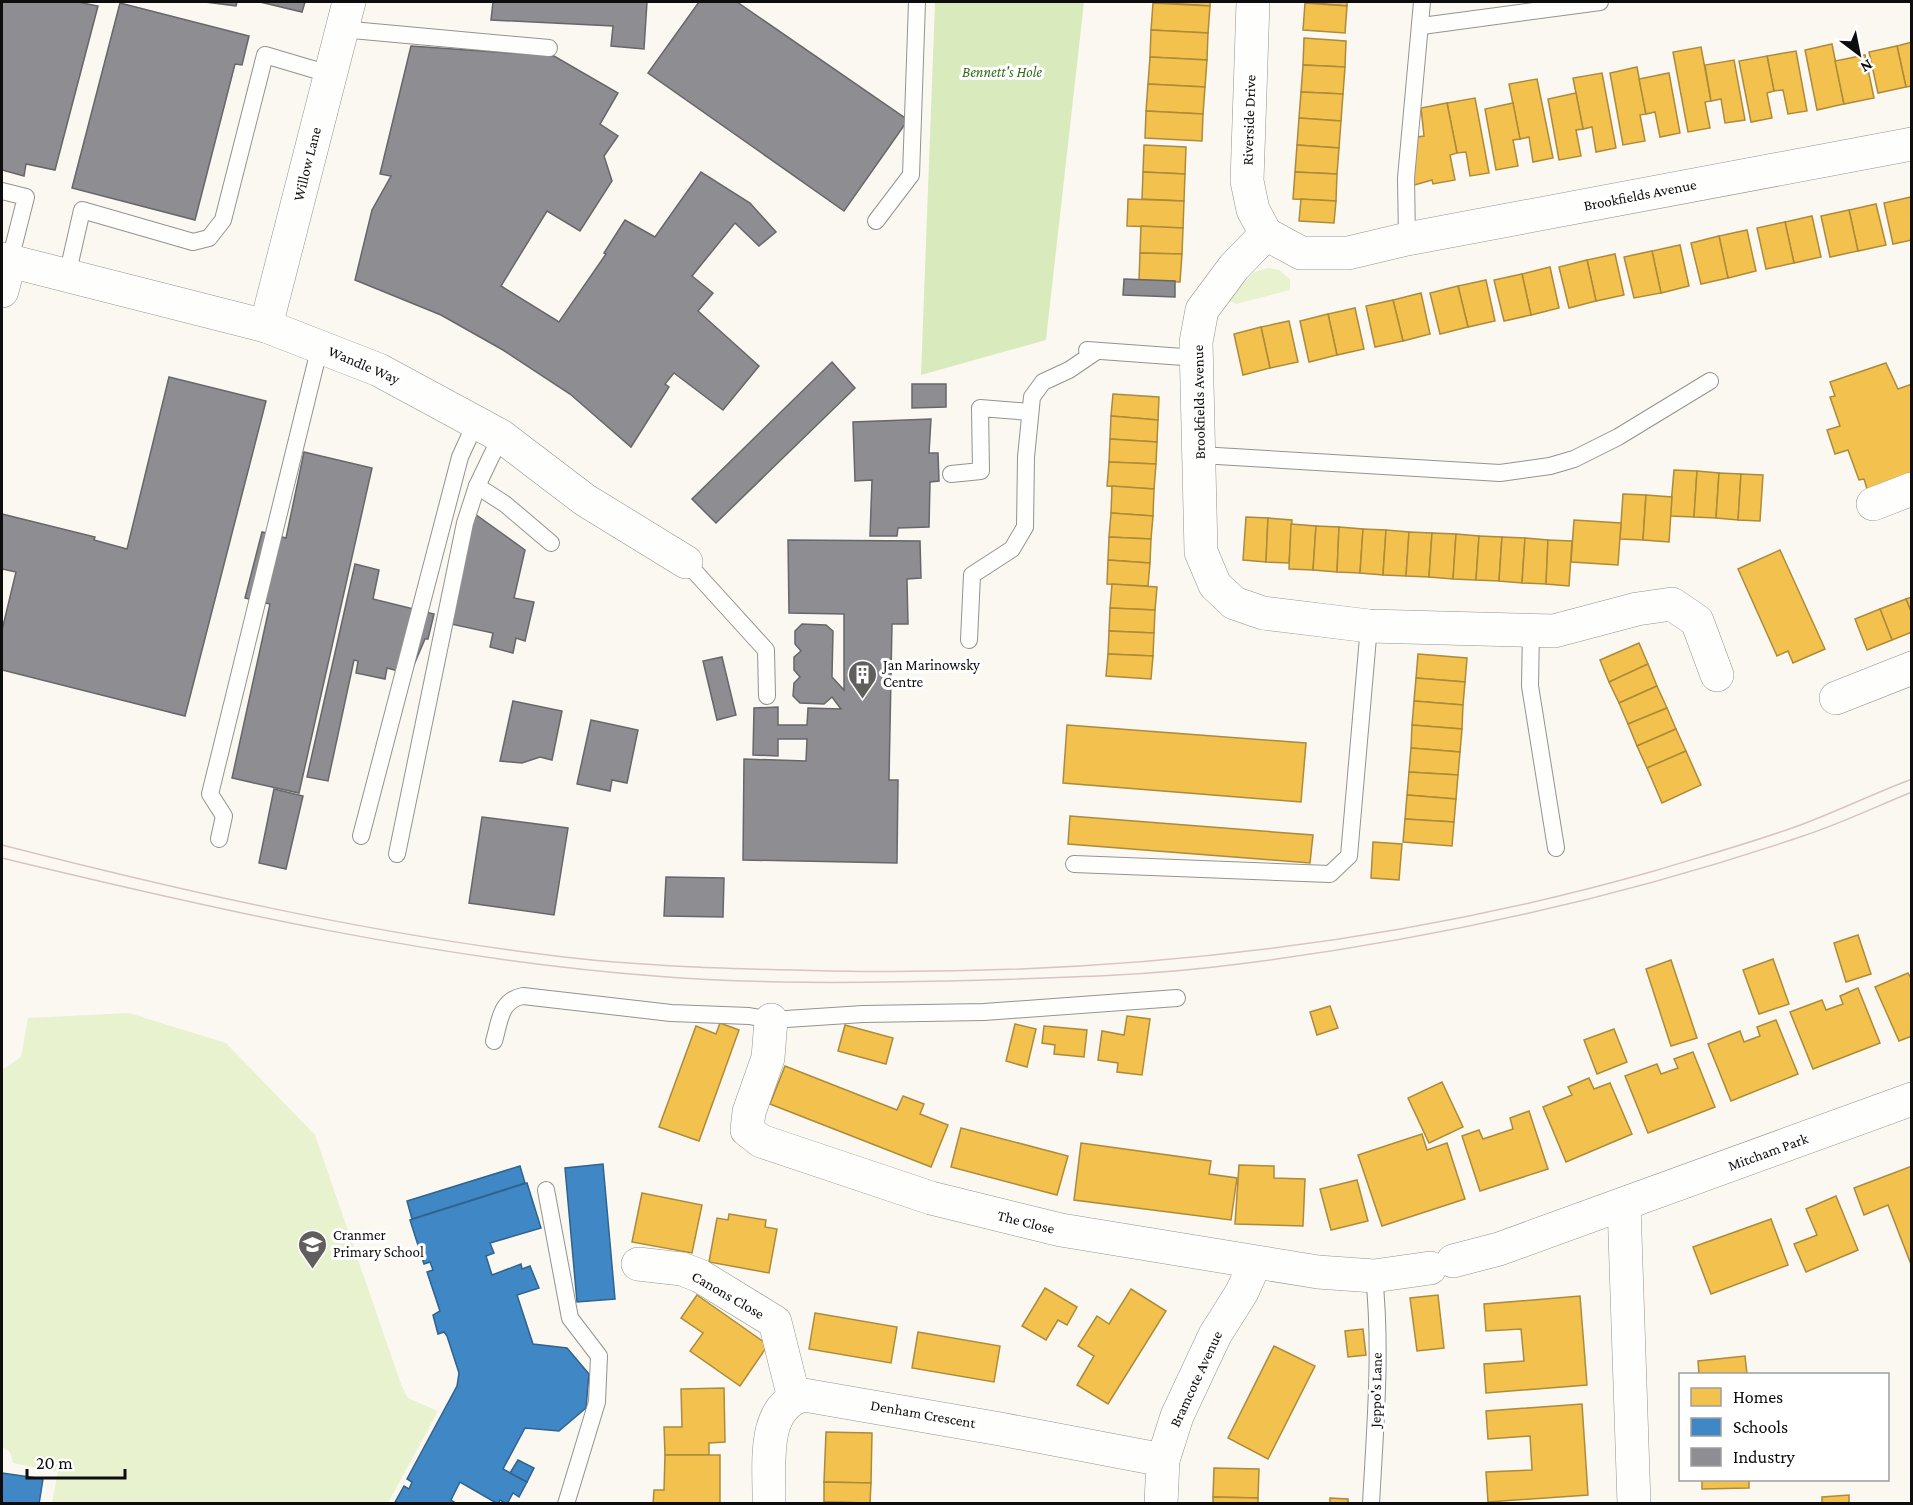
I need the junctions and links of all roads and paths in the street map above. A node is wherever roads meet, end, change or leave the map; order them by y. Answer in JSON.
{"nodes":[{"id":1,"x":917,"y":2,"type":"edge"},
{"id":2,"x":1253,"y":2,"type":"edge"},
{"id":3,"x":1422,"y":2,"type":"edge"},
{"id":4,"x":1600,"y":2,"type":"edge"},
{"id":5,"x":345,"y":15,"type":"edge"},
{"id":6,"x":1422,"y":26,"type":"junction"},
{"id":7,"x":549,"y":48,"type":"dead end"},
{"id":8,"x":329,"y":74,"type":"junction"},
{"id":9,"x":1911,"y":144,"type":"edge"},
{"id":10,"x":2,"y":191,"type":"edge"},
{"id":11,"x":876,"y":221,"type":"dead end"},
{"id":12,"x":1266,"y":234,"type":"junction"},
{"id":13,"x":1407,"y":239,"type":"junction"},
{"id":14,"x":6,"y":259,"type":"edge"},
{"id":15,"x":68,"y":276,"type":"junction"},
{"id":16,"x":2,"y":291,"type":"edge"},
{"id":17,"x":266,"y":326,"type":"junction"},
{"id":18,"x":320,"y":346,"type":"junction"},
{"id":19,"x":1197,"y":358,"type":"junction"},
{"id":20,"x":1710,"y":381,"type":"dead end"},
{"id":21,"x":1030,"y":412,"type":"junction"},
{"id":22,"x":488,"y":429,"type":"junction"},
{"id":23,"x":1200,"y":455,"type":"junction"},
{"id":24,"x":951,"y":474,"type":"dead end"},
{"id":25,"x":477,"y":486,"type":"junction"},
{"id":26,"x":1911,"y":489,"type":"edge"},
{"id":27,"x":1873,"y":504,"type":"dead end"},
{"id":28,"x":551,"y":543,"type":"dead end"},
{"id":29,"x":686,"y":562,"type":"joint"},
{"id":30,"x":1370,"y":626,"type":"junction"},
{"id":31,"x":1532,"y":630,"type":"junction"},
{"id":32,"x":969,"y":640,"type":"dead end"},
{"id":33,"x":1911,"y":668,"type":"edge"},
{"id":34,"x":1718,"y":675,"type":"dead end"},
{"id":35,"x":767,"y":696,"type":"dead end"},
{"id":36,"x":1836,"y":698,"type":"dead end"},
{"id":37,"x":361,"y":836,"type":"dead end"},
{"id":38,"x":219,"y":839,"type":"dead end"},
{"id":39,"x":1556,"y":848,"type":"dead end"},
{"id":40,"x":397,"y":854,"type":"dead end"},
{"id":41,"x":1074,"y":864,"type":"dead end"},
{"id":42,"x":1177,"y":998,"type":"dead end"},
{"id":43,"x":771,"y":1020,"type":"junction"},
{"id":44,"x":494,"y":1041,"type":"dead end"},
{"id":45,"x":1911,"y":1099,"type":"edge"},
{"id":46,"x":546,"y":1190,"type":"dead end"},
{"id":47,"x":1624,"y":1204,"type":"junction"},
{"id":48,"x":1255,"y":1263,"type":"junction"},
{"id":49,"x":638,"y":1264,"type":"dead end"},
{"id":50,"x":1441,"y":1264,"type":"joint"},
{"id":51,"x":1374,"y":1276,"type":"junction"},
{"id":52,"x":794,"y":1398,"type":"junction"},
{"id":53,"x":1163,"y":1460,"type":"junction"},
{"id":54,"x":566,"y":1503,"type":"edge"},
{"id":55,"x":769,"y":1503,"type":"edge"},
{"id":56,"x":1161,"y":1503,"type":"edge"},
{"id":57,"x":1371,"y":1503,"type":"edge"},
{"id":58,"x":1634,"y":1503,"type":"edge"}],
"edges":[{"from":1,"to":11,"type":"lane"},
{"from":2,"to":12,"type":"street","name":"Riverside Drive"},
{"from":3,"to":6,"type":"lane"},
{"from":4,"to":6,"type":"lane"},
{"from":5,"to":7,"type":"lane"},
{"from":5,"to":8,"type":"street","name":"Willow Lane"},
{"from":6,"to":13,"type":"lane"},
{"from":8,"to":15,"type":"lane"},
{"from":8,"to":17,"type":"street","name":"Willow Lane"},
{"from":9,"to":13,"type":"street","name":"Brookfields Avenue"},
{"from":10,"to":14,"type":"lane"},
{"from":12,"to":13,"type":"street","name":"Brookfields Avenue"},
{"from":12,"to":19,"type":"street","name":"Brookfields Avenue"},
{"from":14,"to":15,"type":"street","name":"Wandle Way"},
{"from":14,"to":16,"type":"street"},
{"from":15,"to":17,"type":"street","name":"Wandle Way"},
{"from":17,"to":18,"type":"street","name":"Wandle Way"},
{"from":18,"to":22,"type":"street","name":"Wandle Way"},
{"from":18,"to":38,"type":"lane"},
{"from":19,"to":21,"type":"lane"},
{"from":19,"to":23,"type":"street","name":"Brookfields Avenue"},
{"from":20,"to":23,"type":"lane"},
{"from":21,"to":24,"type":"lane"},
{"from":21,"to":32,"type":"lane"},
{"from":22,"to":25,"type":"lane"},
{"from":22,"to":29,"type":"street","name":"Wandle Way"},
{"from":22,"to":37,"type":"lane"},
{"from":23,"to":30,"type":"street","name":"Brookfields Avenue"},
{"from":25,"to":28,"type":"lane"},
{"from":25,"to":40,"type":"lane"},
{"from":26,"to":27,"type":"street"},
{"from":29,"to":35,"type":"lane"},
{"from":30,"to":31,"type":"street","name":"Brookfields Avenue"},
{"from":30,"to":41,"type":"lane"},
{"from":31,"to":34,"type":"street","name":"Brookfields Avenue"},
{"from":31,"to":39,"type":"lane"},
{"from":33,"to":36,"type":"street"},
{"from":42,"to":43,"type":"lane"},
{"from":43,"to":44,"type":"lane"},
{"from":43,"to":48,"type":"street","name":"The Close"},
{"from":45,"to":47,"type":"street","name":"Mitcham Park"},
{"from":46,"to":54,"type":"lane"},
{"from":47,"to":50,"type":"street","name":"Mitcham Park"},
{"from":47,"to":58,"type":"street"},
{"from":48,"to":51,"type":"street","name":"The Close"},
{"from":48,"to":53,"type":"street","name":"Bramcote Avenue"},
{"from":49,"to":52,"type":"street","name":"Canons Close"},
{"from":50,"to":51,"type":"street","name":"The Close"},
{"from":51,"to":57,"type":"lane","name":"Jeppo's Lane"},
{"from":52,"to":53,"type":"street","name":"Denham Crescent"},
{"from":52,"to":55,"type":"street"},
{"from":53,"to":56,"type":"street","name":"Bramcote Avenue"}]}
